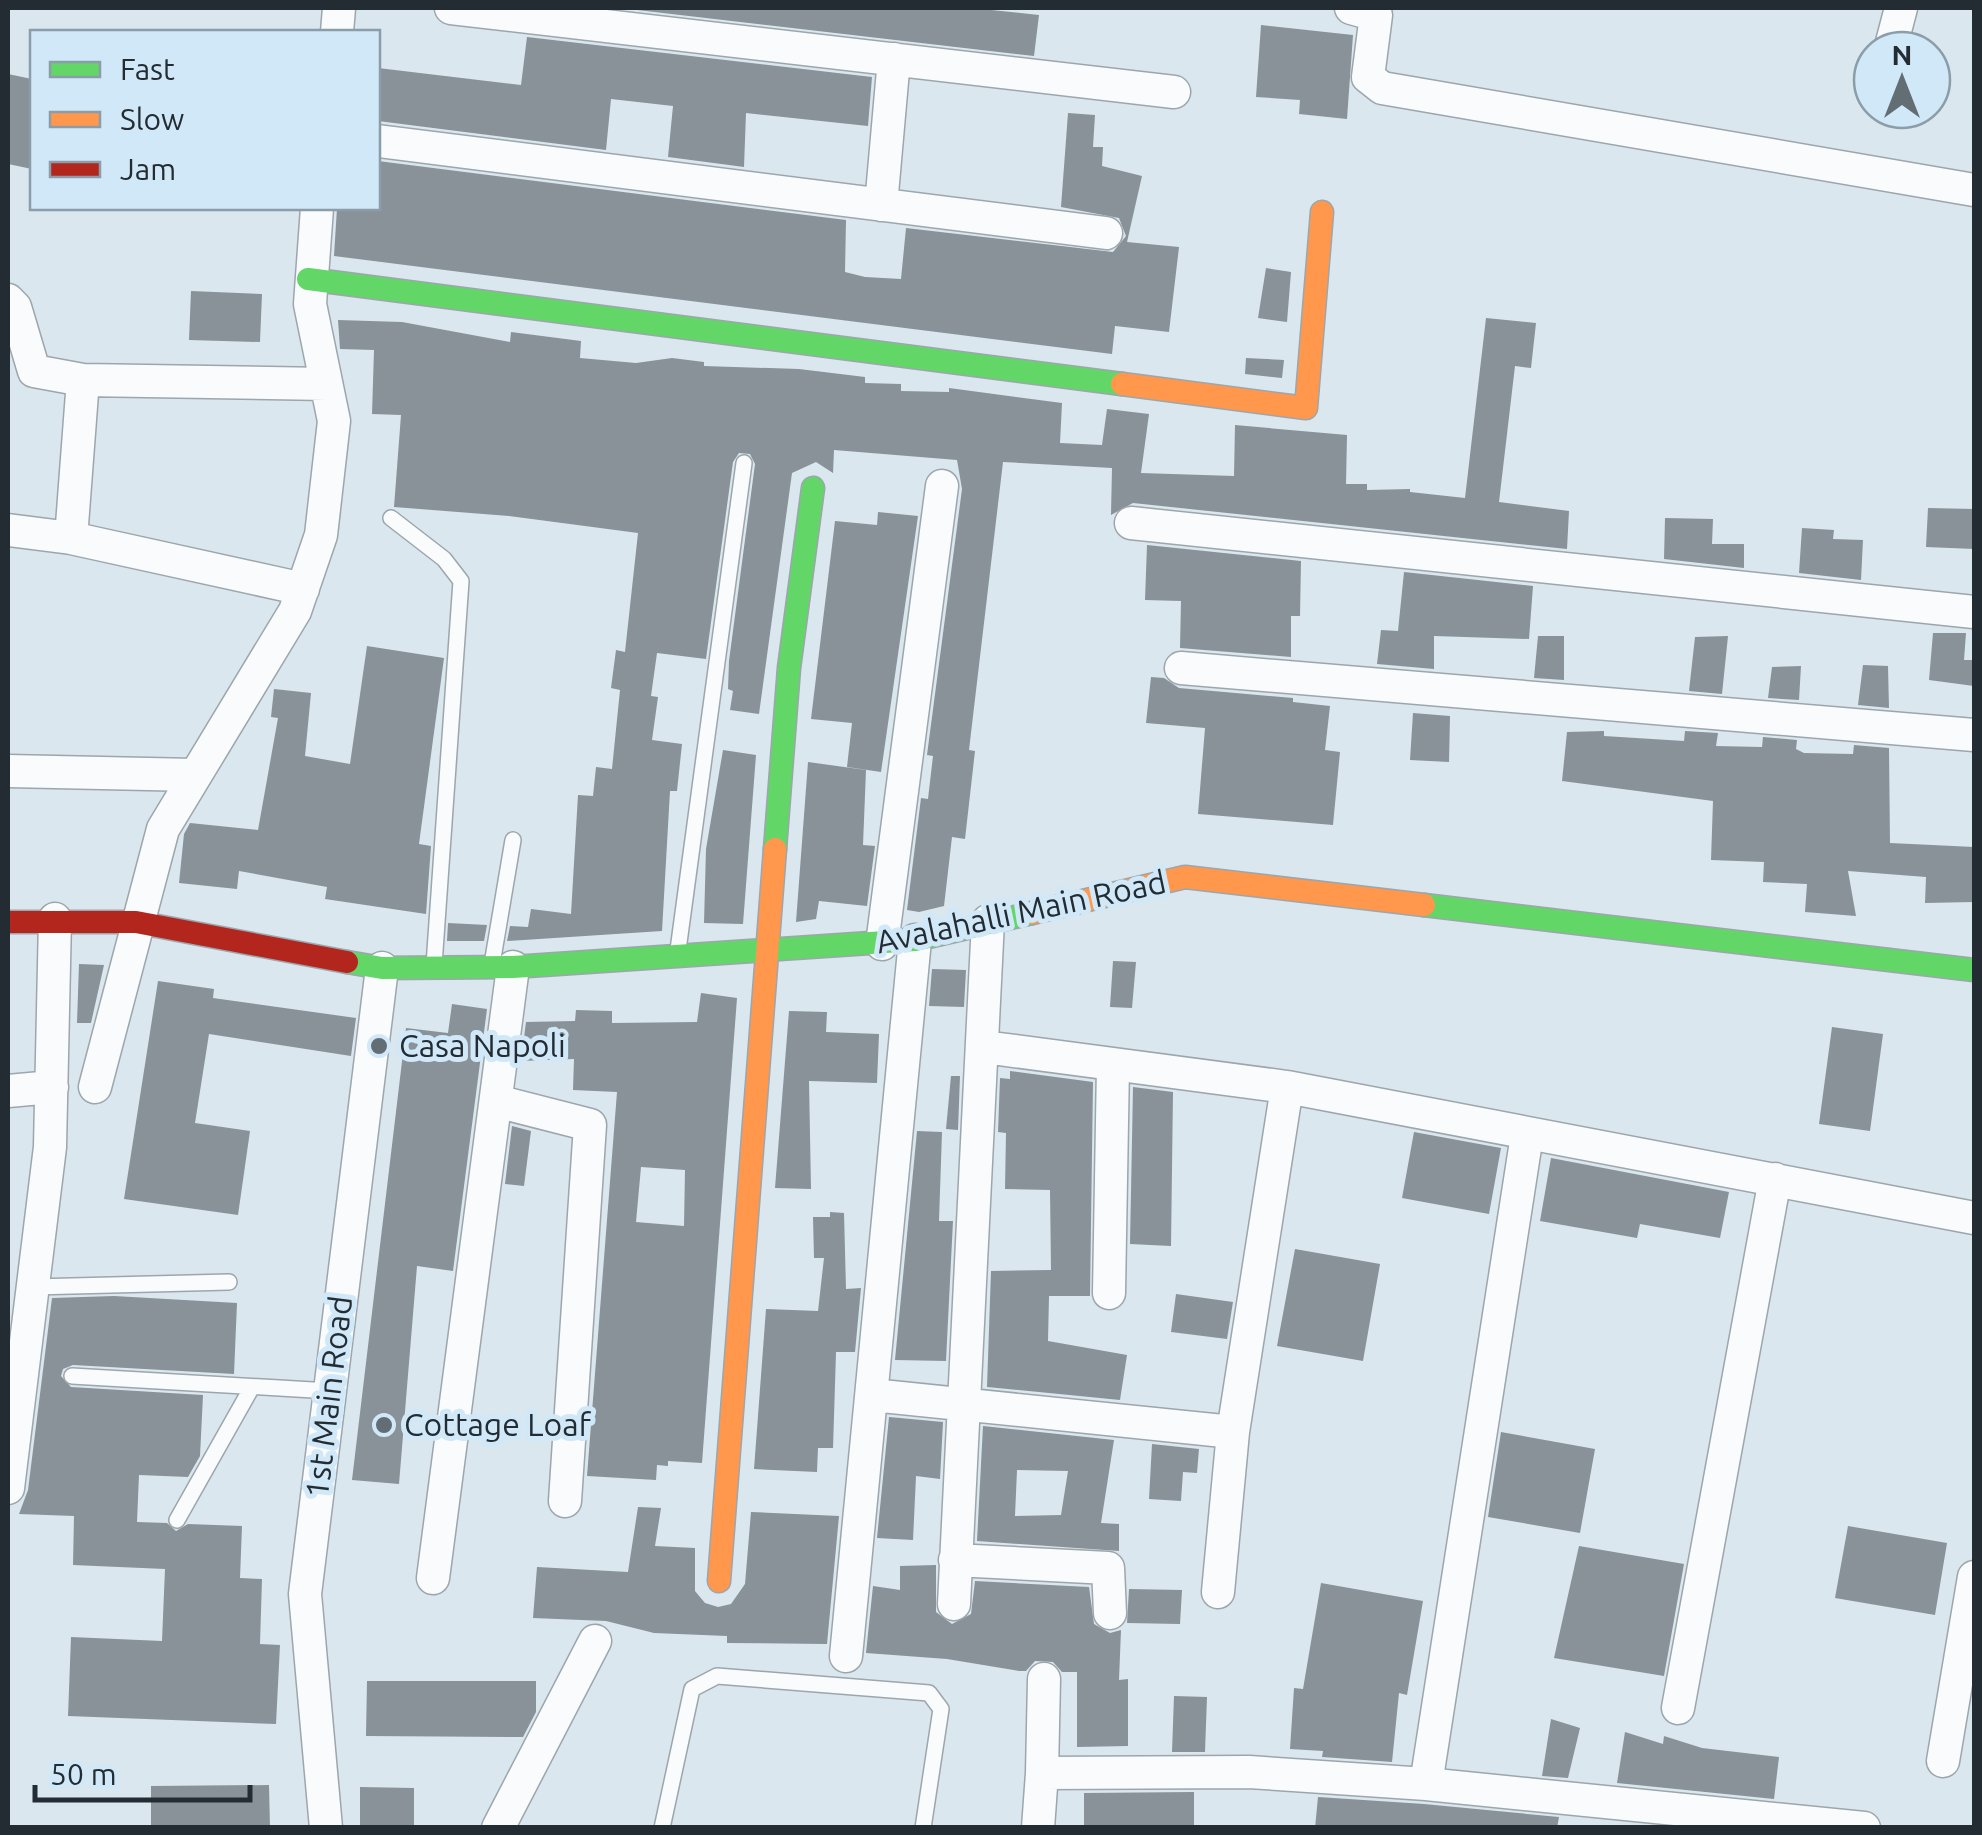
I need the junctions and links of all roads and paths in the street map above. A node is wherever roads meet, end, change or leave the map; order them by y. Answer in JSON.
{"nodes":[{"id":1,"x":451,"y":8,"type":"edge"},
{"id":2,"x":1351,"y":8,"type":"edge"},
{"id":3,"x":894,"y":59,"type":"junction"},
{"id":4,"x":1174,"y":92,"type":"dead end"},
{"id":5,"x":380,"y":141,"type":"edge"},
{"id":6,"x":1974,"y":190,"type":"edge"},
{"id":7,"x":881,"y":205,"type":"junction"},
{"id":8,"x":317,"y":210,"type":"edge"},
{"id":9,"x":1322,"y":212,"type":"dead end"},
{"id":10,"x":1106,"y":233,"type":"dead end"},
{"id":11,"x":308,"y":280,"type":"junction"},
{"id":12,"x":8,"y":300,"type":"edge"},
{"id":13,"x":84,"y":380,"type":"junction"},
{"id":14,"x":326,"y":384,"type":"junction"},
{"id":15,"x":744,"y":464,"type":"dead end"},
{"id":16,"x":942,"y":486,"type":"dead end"},
{"id":17,"x":813,"y":488,"type":"dead end"},
{"id":18,"x":391,"y":518,"type":"dead end"},
{"id":19,"x":1131,"y":523,"type":"dead end"},
{"id":20,"x":8,"y":530,"type":"edge"},
{"id":21,"x":71,"y":538,"type":"junction"},
{"id":22,"x":302,"y":589,"type":"junction"},
{"id":23,"x":1974,"y":612,"type":"edge"},
{"id":24,"x":1181,"y":668,"type":"dead end"},
{"id":25,"x":1974,"y":735,"type":"edge"},
{"id":26,"x":8,"y":771,"type":"edge"},
{"id":27,"x":195,"y":776,"type":"junction"},
{"id":28,"x":513,"y":840,"type":"dead end"},
{"id":29,"x":56,"y":919,"type":"junction"},
{"id":30,"x":988,"y":921,"type":"junction"},
{"id":31,"x":8,"y":922,"type":"edge"},
{"id":32,"x":136,"y":922,"type":"junction"},
{"id":33,"x":915,"y":940,"type":"junction"},
{"id":34,"x":882,"y":944,"type":"junction"},
{"id":35,"x":766,"y":952,"type":"junction"},
{"id":36,"x":678,"y":957,"type":"junction"},
{"id":37,"x":434,"y":965,"type":"junction"},
{"id":38,"x":502,"y":967,"type":"junction"},
{"id":39,"x":382,"y":968,"type":"junction"},
{"id":40,"x":1974,"y":970,"type":"edge"},
{"id":41,"x":984,"y":1047,"type":"junction"},
{"id":42,"x":1113,"y":1065,"type":"junction"},
{"id":43,"x":52,"y":1088,"type":"junction"},
{"id":44,"x":95,"y":1088,"type":"dead end"},
{"id":45,"x":1287,"y":1088,"type":"junction"},
{"id":46,"x":8,"y":1091,"type":"edge"},
{"id":47,"x":496,"y":1101,"type":"junction"},
{"id":48,"x":1527,"y":1135,"type":"junction"},
{"id":49,"x":1775,"y":1179,"type":"junction"},
{"id":50,"x":1974,"y":1218,"type":"edge"},
{"id":51,"x":229,"y":1282,"type":"dead end"},
{"id":52,"x":33,"y":1287,"type":"junction"},
{"id":53,"x":1109,"y":1293,"type":"dead end"},
{"id":54,"x":72,"y":1376,"type":"dead end"},
{"id":55,"x":252,"y":1386,"type":"junction"},
{"id":56,"x":330,"y":1391,"type":"junction"},
{"id":57,"x":872,"y":1395,"type":"junction"},
{"id":58,"x":964,"y":1404,"type":"junction"},
{"id":59,"x":1233,"y":1432,"type":"junction"},
{"id":60,"x":8,"y":1488,"type":"edge"},
{"id":61,"x":564,"y":1501,"type":"dead end"},
{"id":62,"x":177,"y":1520,"type":"dead end"},
{"id":63,"x":955,"y":1560,"type":"junction"},
{"id":64,"x":1974,"y":1577,"type":"edge"},
{"id":65,"x":433,"y":1578,"type":"dead end"},
{"id":66,"x":719,"y":1580,"type":"dead end"},
{"id":67,"x":1218,"y":1592,"type":"dead end"},
{"id":68,"x":954,"y":1604,"type":"dead end"},
{"id":69,"x":1110,"y":1613,"type":"dead end"},
{"id":70,"x":595,"y":1641,"type":"dead end"},
{"id":71,"x":846,"y":1656,"type":"dead end"},
{"id":72,"x":1044,"y":1680,"type":"dead end"},
{"id":73,"x":1678,"y":1708,"type":"dead end"},
{"id":74,"x":1943,"y":1761,"type":"dead end"},
{"id":75,"x":1042,"y":1773,"type":"junction"},
{"id":76,"x":1426,"y":1784,"type":"junction"},
{"id":77,"x":1807,"y":1825,"type":"edge"},
{"id":78,"x":326,"y":1828,"type":"edge"},
{"id":79,"x":498,"y":1828,"type":"edge"},
{"id":80,"x":662,"y":1828,"type":"edge"},
{"id":81,"x":923,"y":1828,"type":"edge"},
{"id":82,"x":1038,"y":1828,"type":"edge"},
{"id":83,"x":1864,"y":1828,"type":"edge"}],
"edges":[{"from":1,"to":3,"type":"street"},
{"from":2,"to":6,"type":"street"},
{"from":3,"to":4,"type":"street"},
{"from":3,"to":7,"type":"street"},
{"from":5,"to":7,"type":"street"},
{"from":7,"to":10,"type":"street"},
{"from":8,"to":11,"type":"street"},
{"from":9,"to":11,"type":"street"},
{"from":11,"to":14,"type":"street"},
{"from":12,"to":13,"type":"street"},
{"from":13,"to":14,"type":"street"},
{"from":13,"to":21,"type":"street"},
{"from":14,"to":22,"type":"street"},
{"from":15,"to":36,"type":"lane"},
{"from":16,"to":34,"type":"street"},
{"from":17,"to":35,"type":"street"},
{"from":18,"to":37,"type":"lane"},
{"from":19,"to":23,"type":"street"},
{"from":20,"to":21,"type":"street"},
{"from":21,"to":22,"type":"street"},
{"from":22,"to":27,"type":"street"},
{"from":24,"to":25,"type":"street"},
{"from":26,"to":27,"type":"street"},
{"from":27,"to":32,"type":"street"},
{"from":28,"to":38,"type":"lane"},
{"from":29,"to":31,"type":"street","name":"Avalahalli Main Road"},
{"from":29,"to":32,"type":"street","name":"Avalahalli Main Road"},
{"from":29,"to":43,"type":"street"},
{"from":30,"to":33,"type":"street","name":"Avalahalli Main Road"},
{"from":30,"to":40,"type":"street","name":"Avalahalli Main Road"},
{"from":30,"to":41,"type":"street"},
{"from":32,"to":39,"type":"street","name":"Avalahalli Main Road"},
{"from":32,"to":44,"type":"street"},
{"from":33,"to":34,"type":"street","name":"Avalahalli Main Road"},
{"from":33,"to":57,"type":"street"},
{"from":34,"to":35,"type":"street","name":"Avalahalli Main Road"},
{"from":35,"to":36,"type":"street","name":"Avalahalli Main Road"},
{"from":35,"to":66,"type":"street"},
{"from":36,"to":38,"type":"street","name":"Avalahalli Main Road"},
{"from":37,"to":38,"type":"street","name":"Avalahalli Main Road"},
{"from":37,"to":39,"type":"street","name":"Avalahalli Main Road"},
{"from":38,"to":47,"type":"street"},
{"from":39,"to":56,"type":"street","name":"1st Main Road"},
{"from":41,"to":42,"type":"street"},
{"from":41,"to":58,"type":"street"},
{"from":42,"to":45,"type":"street"},
{"from":42,"to":53,"type":"street"},
{"from":43,"to":46,"type":"street"},
{"from":43,"to":52,"type":"street"},
{"from":45,"to":48,"type":"street"},
{"from":45,"to":59,"type":"street"},
{"from":47,"to":61,"type":"street"},
{"from":47,"to":65,"type":"street"},
{"from":48,"to":49,"type":"street"},
{"from":48,"to":76,"type":"street"},
{"from":49,"to":50,"type":"street"},
{"from":49,"to":73,"type":"street"},
{"from":51,"to":52,"type":"lane"},
{"from":52,"to":60,"type":"street"},
{"from":54,"to":55,"type":"lane"},
{"from":55,"to":56,"type":"lane"},
{"from":55,"to":62,"type":"lane"},
{"from":56,"to":78,"type":"street","name":"1st Main Road"},
{"from":57,"to":58,"type":"street"},
{"from":57,"to":71,"type":"street"},
{"from":58,"to":59,"type":"street"},
{"from":58,"to":63,"type":"street"},
{"from":59,"to":67,"type":"street"},
{"from":63,"to":68,"type":"street"},
{"from":63,"to":69,"type":"street"},
{"from":64,"to":74,"type":"street"},
{"from":70,"to":79,"type":"street"},
{"from":72,"to":75,"type":"street"},
{"from":75,"to":76,"type":"street"},
{"from":75,"to":82,"type":"street"},
{"from":76,"to":77,"type":"street"},
{"from":77,"to":83,"type":"street"},
{"from":80,"to":81,"type":"lane"}]}
